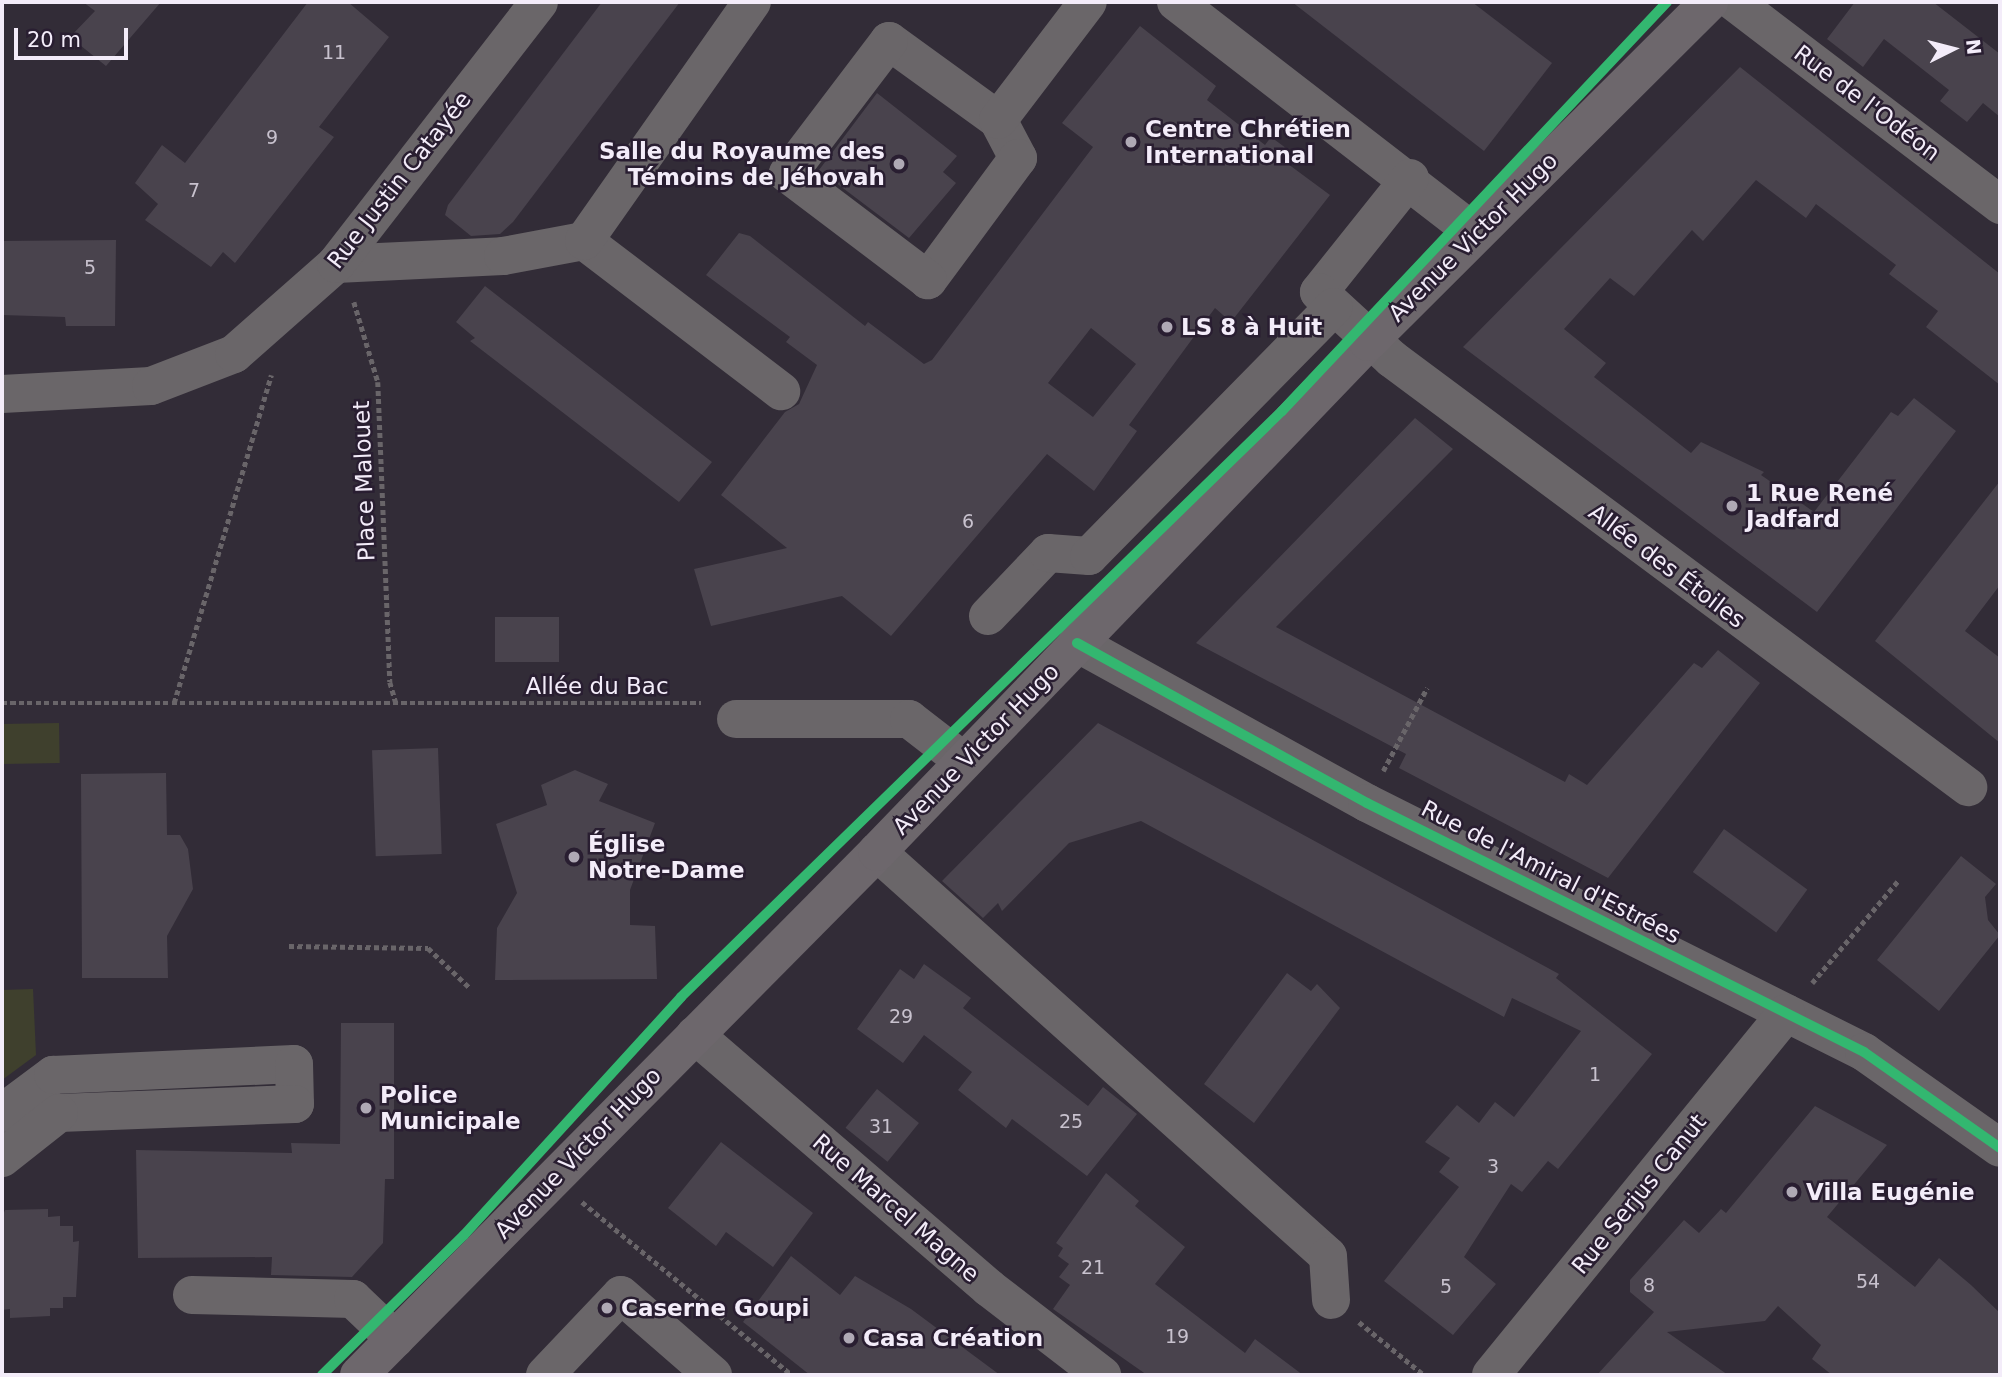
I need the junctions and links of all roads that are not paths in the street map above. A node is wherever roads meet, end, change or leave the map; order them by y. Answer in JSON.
{"nodes":[{"id":1,"x":539,"y":2,"type":"edge"},
{"id":2,"x":752,"y":2,"type":"edge"},
{"id":3,"x":1088,"y":2,"type":"edge"},
{"id":4,"x":1176,"y":2,"type":"edge"},
{"id":5,"x":1709,"y":2,"type":"edge"},
{"id":6,"x":1734,"y":2,"type":"edge"},
{"id":7,"x":998,"y":120,"type":"junction"},
{"id":8,"x":1410,"y":178,"type":"junction"},
{"id":9,"x":2000,"y":205,"type":"edge"},
{"id":10,"x":1476,"y":234,"type":"junction"},
{"id":11,"x":583,"y":241,"type":"junction"},
{"id":12,"x":336,"y":264,"type":"junction"},
{"id":13,"x":1334,"y":306,"type":"junction"},
{"id":14,"x":1368,"y":342,"type":"junction"},
{"id":15,"x":781,"y":391,"type":"dead end"},
{"id":16,"x":2,"y":394,"type":"edge"},
{"id":17,"x":1243,"y":400,"type":"junction"},
{"id":18,"x":1278,"y":435,"type":"junction"},
{"id":19,"x":1142,"y":502,"type":"junction"},
{"id":20,"x":1178,"y":538,"type":"junction"},
{"id":21,"x":988,"y":616,"type":"dead end"},
{"id":22,"x":1077,"y":643,"type":"junction"},
{"id":23,"x":726,"y":711,"type":"road end"},
{"id":24,"x":962,"y":760,"type":"junction"},
{"id":25,"x":1968,"y":787,"type":"dead end"},
{"id":26,"x":877,"y":852,"type":"junction"},
{"id":27,"x":1786,"y":1013,"type":"junction"},
{"id":28,"x":695,"y":1035,"type":"junction"},
{"id":29,"x":2,"y":1113,"type":"edge"},
{"id":30,"x":2000,"y":1148,"type":"edge"},
{"id":31,"x":2,"y":1158,"type":"edge"},
{"id":32,"x":192,"y":1295,"type":"dead end"},
{"id":33,"x":1331,"y":1300,"type":"road end"},
{"id":34,"x":395,"y":1339,"type":"junction"},
{"id":35,"x":1090,"y":1372,"type":"edge"},
{"id":36,"x":359,"y":1375,"type":"edge"},
{"id":37,"x":545,"y":1375,"type":"edge"},
{"id":38,"x":713,"y":1375,"type":"edge"},
{"id":39,"x":1491,"y":1375,"type":"edge"}],
"edges":[{"from":1,"to":12,"type":"street","name":"Rue Justin Catayée"},
{"from":2,"to":11,"type":"street"},
{"from":3,"to":7,"type":"street"},
{"from":4,"to":8,"type":"street"},
{"from":5,"to":10,"type":"main road","name":"Avenue Victor Hugo"},
{"from":6,"to":9,"type":"street","name":"Rue de l'Odéon"},
{"from":7,"to":7,"type":"street"},
{"from":8,"to":10,"type":"street"},
{"from":8,"to":13,"type":"street"},
{"from":10,"to":14,"type":"main road","name":"Avenue Victor Hugo"},
{"from":11,"to":12,"type":"street"},
{"from":11,"to":15,"type":"street"},
{"from":12,"to":16,"type":"street","name":"Rue Justin Catayée"},
{"from":13,"to":14,"type":"street","name":"Allée des Étoiles"},
{"from":13,"to":17,"type":"street"},
{"from":14,"to":18,"type":"main road","name":"Avenue Victor Hugo"},
{"from":14,"to":25,"type":"street","name":"Allée des Étoiles"},
{"from":17,"to":18,"type":"street"},
{"from":17,"to":19,"type":"street"},
{"from":18,"to":20,"type":"main road","name":"Avenue Victor Hugo"},
{"from":19,"to":20,"type":"street"},
{"from":19,"to":21,"type":"street"},
{"from":20,"to":22,"type":"main road","name":"Avenue Victor Hugo"},
{"from":22,"to":24,"type":"main road","name":"Avenue Victor Hugo"},
{"from":22,"to":27,"type":"street","name":"Rue de l'Amiral d'Estrées"},
{"from":23,"to":24,"type":"street"},
{"from":24,"to":26,"type":"main road","name":"Avenue Victor Hugo"},
{"from":26,"to":28,"type":"main road","name":"Avenue Victor Hugo"},
{"from":26,"to":33,"type":"street"},
{"from":27,"to":30,"type":"street","name":"Rue de l'Amiral d'Estrées"},
{"from":27,"to":39,"type":"street","name":"Rue Serjus Canut"},
{"from":28,"to":34,"type":"main road","name":"Avenue Victor Hugo"},
{"from":28,"to":35,"type":"street","name":"Rue Marcel Magne"},
{"from":29,"to":31,"type":"street"},
{"from":32,"to":34,"type":"street"},
{"from":34,"to":36,"type":"main road","name":"Avenue Victor Hugo"},
{"from":37,"to":38,"type":"street"}]}
